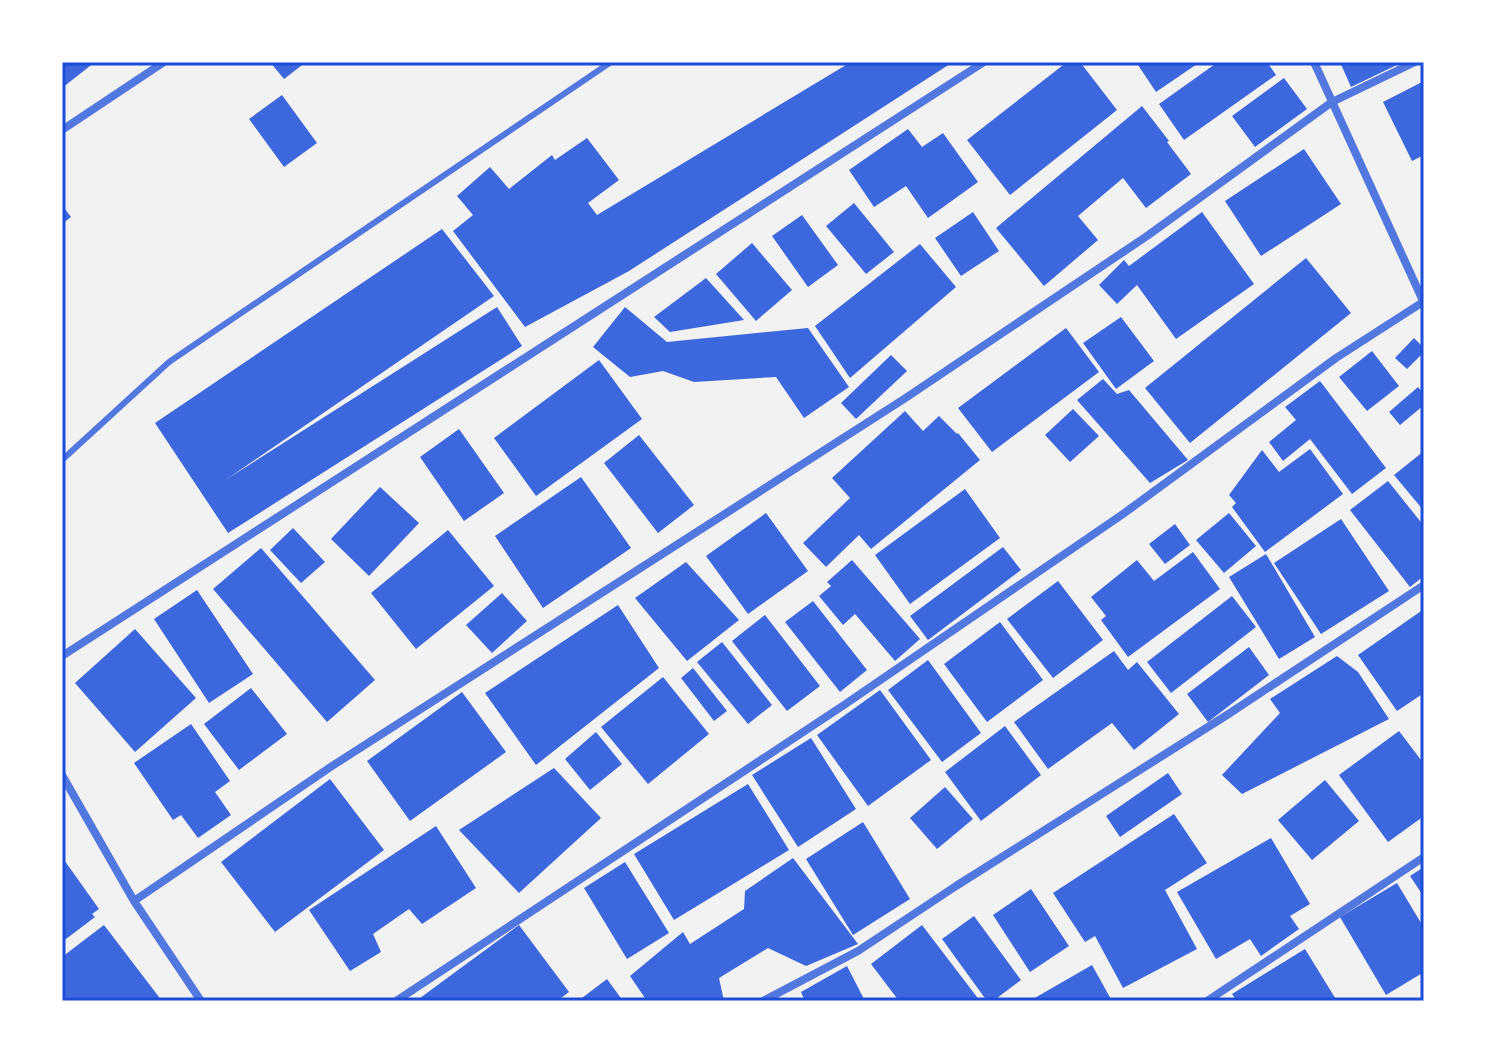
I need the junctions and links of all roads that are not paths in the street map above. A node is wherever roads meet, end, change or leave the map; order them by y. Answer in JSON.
{"nodes":[{"id":1,"x":164,"y":62,"type":"edge"},
{"id":2,"x":611,"y":62,"type":"edge"},
{"id":3,"x":984,"y":62,"type":"edge"},
{"id":4,"x":1314,"y":62,"type":"edge"},
{"id":5,"x":1415,"y":62,"type":"edge"},
{"id":6,"x":1332,"y":102,"type":"junction"},
{"id":7,"x":62,"y":130,"type":"edge"},
{"id":8,"x":1424,"y":302,"type":"edge"},
{"id":9,"x":62,"y":460,"type":"edge"},
{"id":10,"x":1424,"y":585,"type":"edge"},
{"id":11,"x":62,"y":656,"type":"edge"},
{"id":12,"x":62,"y":775,"type":"edge"},
{"id":13,"x":1424,"y":857,"type":"edge"},
{"id":14,"x":134,"y":901,"type":"junction"},
{"id":15,"x":201,"y":1001,"type":"edge"},
{"id":16,"x":396,"y":1001,"type":"edge"},
{"id":17,"x":763,"y":1001,"type":"edge"},
{"id":18,"x":1207,"y":1001,"type":"edge"}],
"edges":[{"from":1,"to":7,"type":"street"},
{"from":2,"to":9,"type":"lane"},
{"from":3,"to":11,"type":"street"},
{"from":4,"to":6,"type":"street"},
{"from":5,"to":6,"type":"street"},
{"from":6,"to":8,"type":"street"},
{"from":6,"to":14,"type":"street"},
{"from":8,"to":16,"type":"street"},
{"from":10,"to":17,"type":"street"},
{"from":12,"to":14,"type":"street"},
{"from":13,"to":18,"type":"street"},
{"from":14,"to":15,"type":"street"}]}
